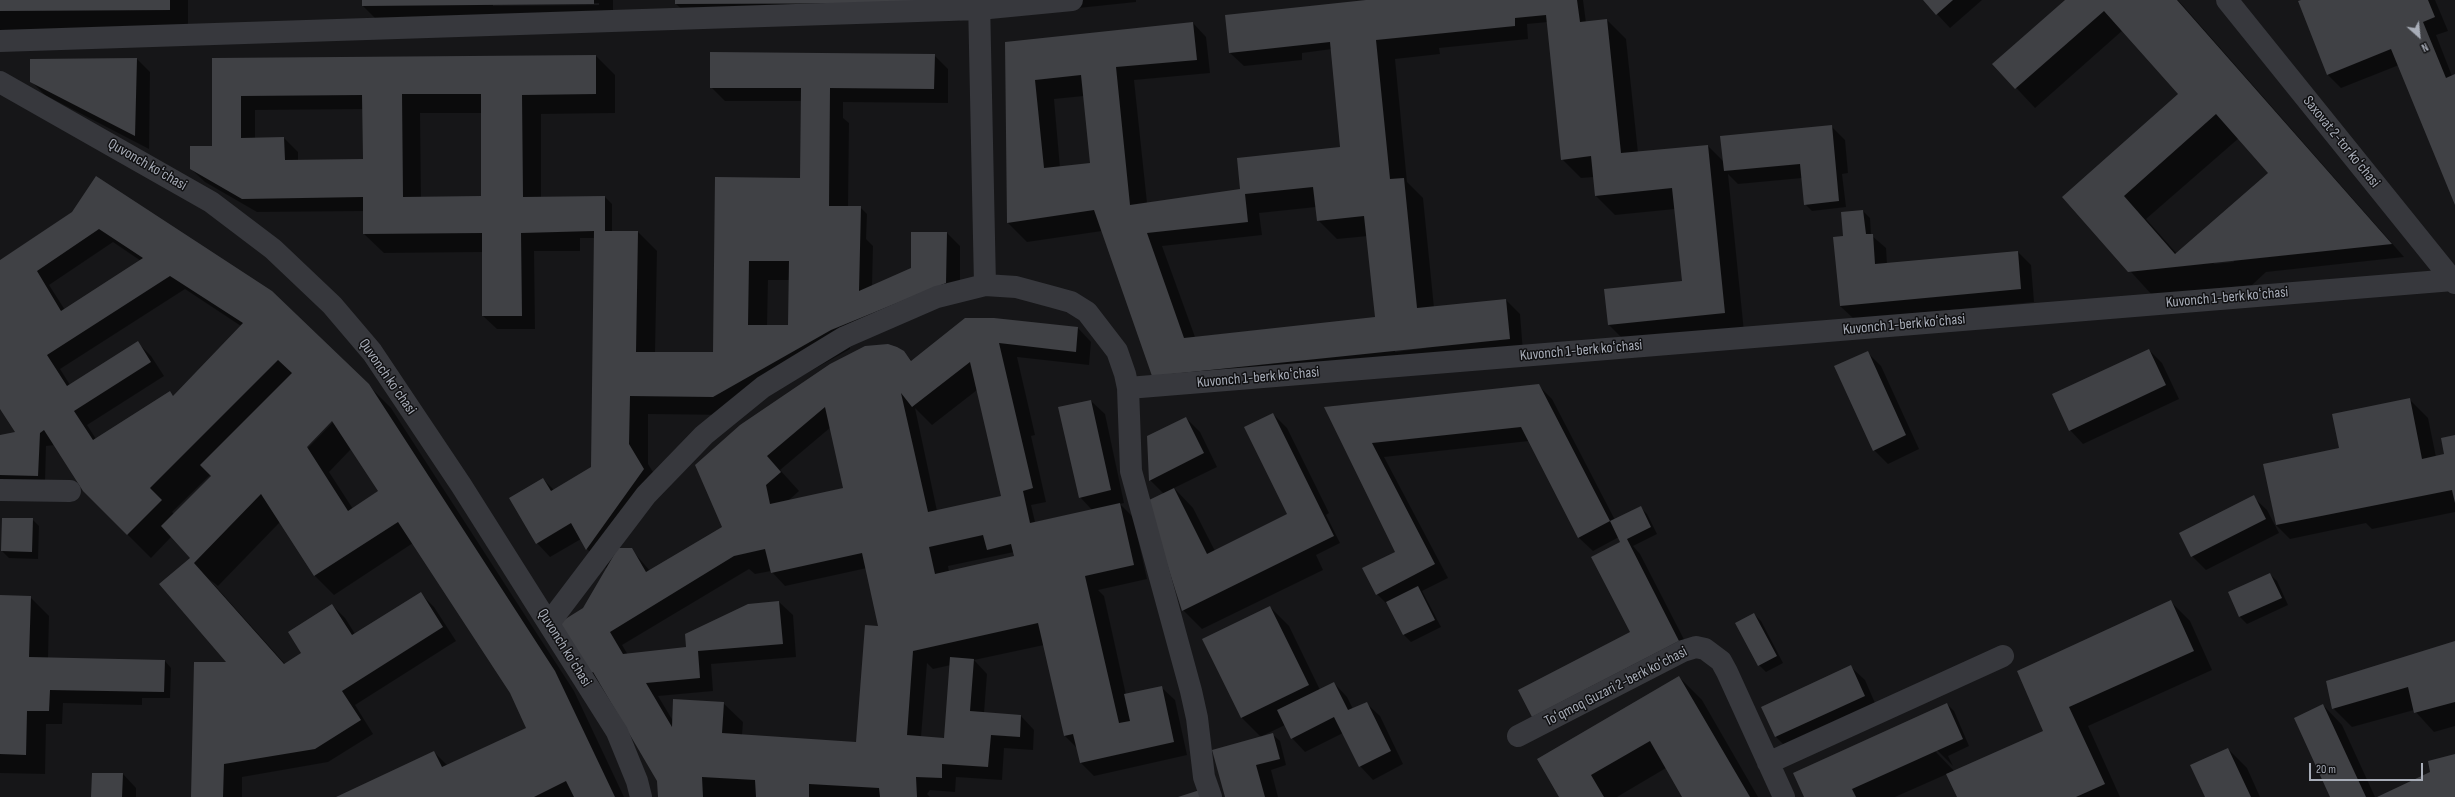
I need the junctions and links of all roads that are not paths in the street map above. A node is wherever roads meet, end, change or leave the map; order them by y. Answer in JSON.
{"nodes":[{"id":1,"x":1072,"y":0,"type":"edge"},
{"id":2,"x":2227,"y":0,"type":"edge"},
{"id":3,"x":979,"y":5,"type":"edge"},
{"id":4,"x":0,"y":41,"type":"edge"},
{"id":5,"x":0,"y":82,"type":"edge"},
{"id":6,"x":2454,"y":282,"type":"edge"},
{"id":7,"x":985,"y":285,"type":"junction"},
{"id":8,"x":1128,"y":388,"type":"junction"},
{"id":9,"x":0,"y":490,"type":"edge"},
{"id":10,"x":70,"y":491,"type":"dead end"},
{"id":11,"x":549,"y":623,"type":"junction"},
{"id":12,"x":2003,"y":656,"type":"dead end"},
{"id":13,"x":1518,"y":736,"type":"dead end"},
{"id":14,"x":1768,"y":762,"type":"junction"},
{"id":15,"x":641,"y":797,"type":"edge"},
{"id":16,"x":1211,"y":797,"type":"edge"},
{"id":17,"x":1784,"y":797,"type":"edge"}],
"edges":[{"from":1,"to":3,"type":"street"},
{"from":2,"to":6,"type":"street","name":"Saxovat 2-tor koʻchasi"},
{"from":3,"to":4,"type":"street"},
{"from":3,"to":7,"type":"street"},
{"from":5,"to":11,"type":"street","name":"Quvonch koʻchasi"},
{"from":6,"to":8,"type":"street","name":"Kuvonch 1-berk koʻchasi"},
{"from":7,"to":8,"type":"street"},
{"from":7,"to":11,"type":"street"},
{"from":8,"to":16,"type":"street"},
{"from":9,"to":10,"type":"street"},
{"from":11,"to":15,"type":"street","name":"Quvonch koʻchasi"},
{"from":12,"to":14,"type":"street"},
{"from":13,"to":14,"type":"street","name":"Toʻqmoq Guzari 2-berk koʻchasi"},
{"from":14,"to":17,"type":"street","name":"Toʻqmoq Guzari 2-berk koʻchasi"}]}
